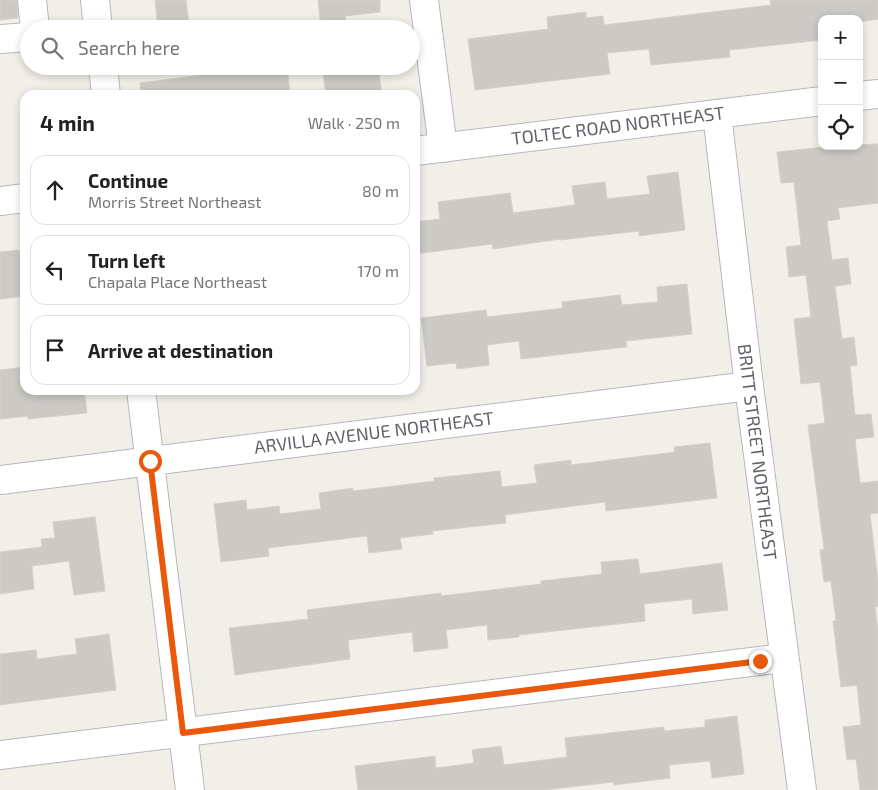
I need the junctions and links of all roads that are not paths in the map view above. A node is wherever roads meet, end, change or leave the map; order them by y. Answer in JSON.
{"nodes":[{"id":1,"x":32,"y":0,"type":"edge"},
{"id":2,"x":95,"y":0,"type":"edge"},
{"id":3,"x":424,"y":0,"type":"edge"},
{"id":4,"x":34,"y":20,"type":"edge"},
{"id":5,"x":97,"y":20,"type":"edge"},
{"id":6,"x":20,"y":38,"type":"edge"},
{"id":7,"x":0,"y":39,"type":"edge"},
{"id":8,"x":104,"y":75,"type":"edge"},
{"id":9,"x":105,"y":90,"type":"edge"},
{"id":10,"x":878,"y":94,"type":"edge"},
{"id":11,"x":863,"y":96,"type":"edge"},
{"id":12,"x":818,"y":101,"type":"edge"},
{"id":13,"x":717,"y":114,"type":"junction"},
{"id":14,"x":443,"y":148,"type":"junction"},
{"id":15,"x":420,"y":150,"type":"edge"},
{"id":16,"x":20,"y":199,"type":"edge"},
{"id":17,"x":0,"y":201,"type":"edge"},
{"id":18,"x":749,"y":386,"type":"junction"},
{"id":19,"x":142,"y":395,"type":"edge"},
{"id":20,"x":150,"y":461,"type":"junction"},
{"id":21,"x":0,"y":480,"type":"edge"},
{"id":22,"x":784,"y":658,"type":"junction"},
{"id":23,"x":183,"y":733,"type":"junction"},
{"id":24,"x":0,"y":755,"type":"edge"},
{"id":25,"x":190,"y":790,"type":"edge"},
{"id":26,"x":802,"y":790,"type":"edge"}],
"edges":[{"from":1,"to":4,"type":"street"},
{"from":2,"to":5,"type":"street"},
{"from":3,"to":14,"type":"street"},
{"from":6,"to":7,"type":"street"},
{"from":8,"to":9,"type":"street"},
{"from":10,"to":11,"type":"street"},
{"from":12,"to":13,"type":"street","name":"TOLTEC ROAD NORTHEAST"},
{"from":13,"to":14,"type":"street","name":"TOLTEC ROAD NORTHEAST"},
{"from":13,"to":18,"type":"street","name":"BRITT STREET NORTHEAST"},
{"from":14,"to":15,"type":"street","name":"TOLTEC ROAD NORTHEAST"},
{"from":16,"to":17,"type":"street"},
{"from":18,"to":20,"type":"street","name":"ARVILLA AVENUE NORTHEAST"},
{"from":18,"to":22,"type":"street","name":"BRITT STREET NORTHEAST"},
{"from":19,"to":20,"type":"street"},
{"from":20,"to":21,"type":"street","name":"ARVILLA AVENUE NORTHEAST"},
{"from":20,"to":23,"type":"street"},
{"from":22,"to":23,"type":"street"},
{"from":22,"to":26,"type":"street","name":"BRITT STREET NORTHEAST"},
{"from":23,"to":24,"type":"street"},
{"from":23,"to":25,"type":"street"}]}
